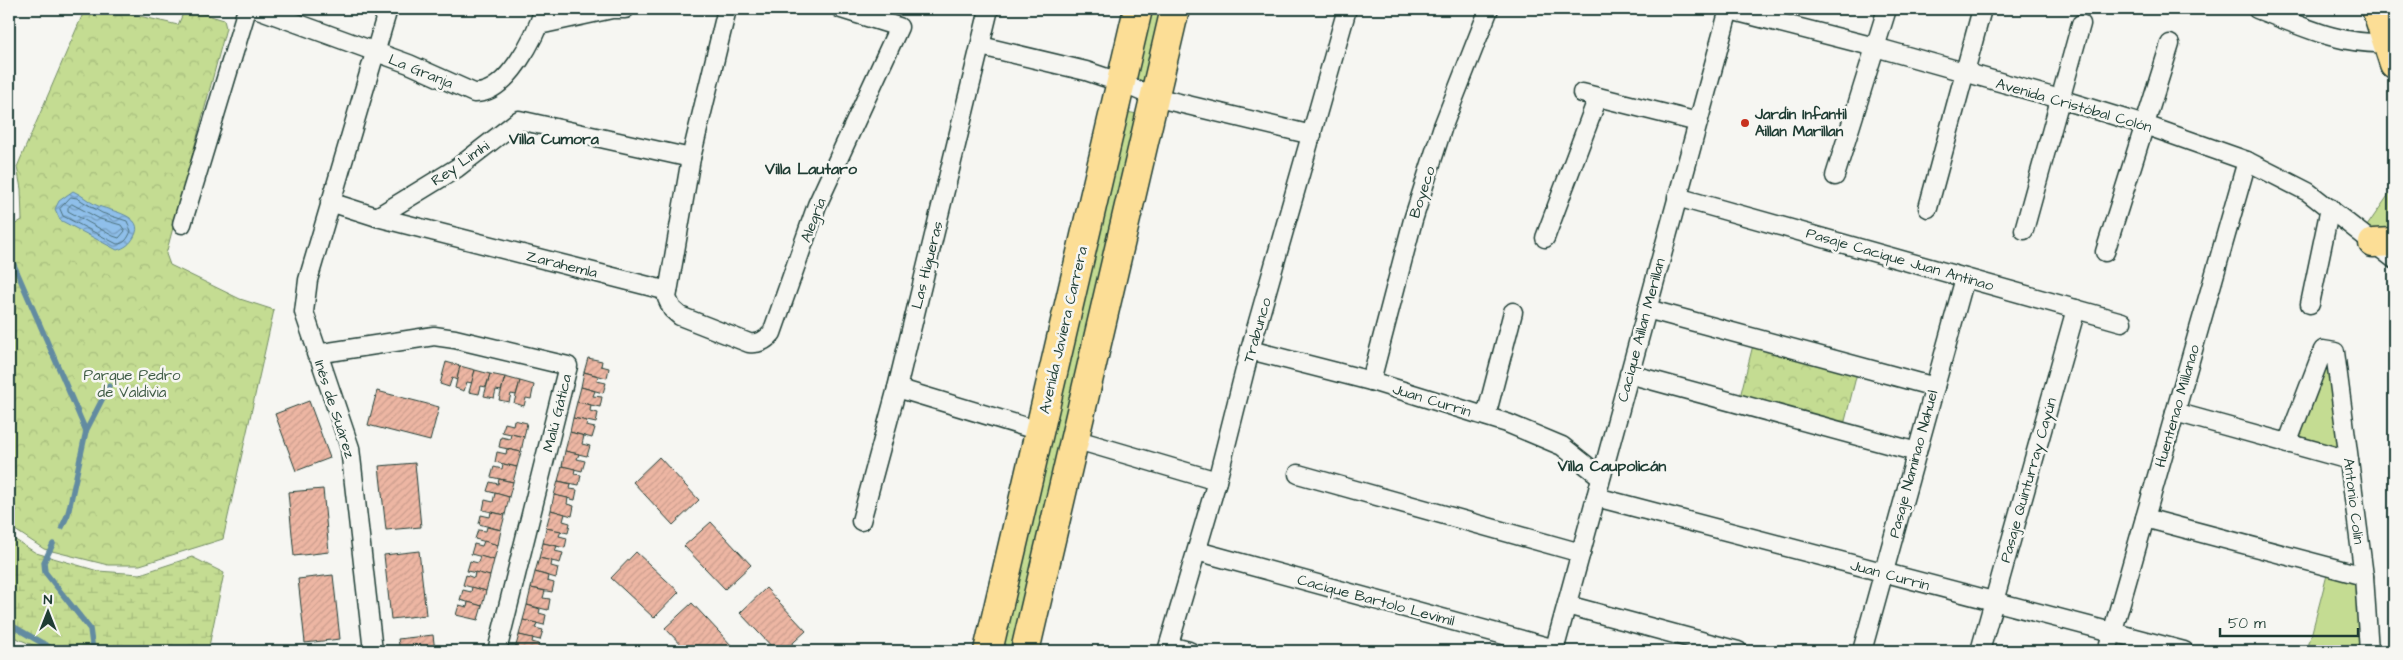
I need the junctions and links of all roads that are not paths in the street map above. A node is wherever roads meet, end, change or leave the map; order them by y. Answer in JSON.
{"nodes":[{"id":1,"x":247,"y":9,"type":"edge"},
{"id":2,"x":258,"y":9,"type":"edge"},
{"id":3,"x":388,"y":9,"type":"edge"},
{"id":4,"x":625,"y":9,"type":"edge"},
{"id":5,"x":727,"y":9,"type":"edge"},
{"id":6,"x":841,"y":9,"type":"edge"},
{"id":7,"x":990,"y":9,"type":"edge"},
{"id":8,"x":1138,"y":9,"type":"edge"},
{"id":9,"x":1175,"y":9,"type":"edge"},
{"id":10,"x":1489,"y":9,"type":"edge"},
{"id":11,"x":1728,"y":9,"type":"edge"},
{"id":12,"x":1887,"y":9,"type":"edge"},
{"id":13,"x":1982,"y":9,"type":"edge"},
{"id":14,"x":2257,"y":9,"type":"edge"},
{"id":15,"x":2376,"y":9,"type":"edge"},
{"id":16,"x":1348,"y":10,"type":"edge"},
{"id":17,"x":542,"y":17,"type":"edge"},
{"id":18,"x":2081,"y":24,"type":"dead end"},
{"id":19,"x":2170,"y":44,"type":"dead end"},
{"id":20,"x":981,"y":46,"type":"junction"},
{"id":21,"x":1875,"y":47,"type":"junction"},
{"id":22,"x":375,"y":53,"type":"junction"},
{"id":23,"x":2390,"y":54,"type":"edge"},
{"id":24,"x":1965,"y":73,"type":"junction"},
{"id":25,"x":1122,"y":82,"type":"junction"},
{"id":26,"x":1154,"y":97,"type":"junction"},
{"id":27,"x":2060,"y":99,"type":"junction"},
{"id":28,"x":1698,"y":122,"type":"junction"},
{"id":29,"x":2145,"y":125,"type":"junction"},
{"id":30,"x":1312,"y":135,"type":"junction"},
{"id":31,"x":691,"y":158,"type":"junction"},
{"id":32,"x":2247,"y":161,"type":"junction"},
{"id":33,"x":1835,"y":176,"type":"dead end"},
{"id":34,"x":1677,"y":198,"type":"junction"},
{"id":35,"x":330,"y":202,"type":"junction"},
{"id":36,"x":1928,"y":208,"type":"dead end"},
{"id":37,"x":2330,"y":208,"type":"junction"},
{"id":38,"x":377,"y":217,"type":"junction"},
{"id":39,"x":182,"y":224,"type":"dead end"},
{"id":40,"x":2024,"y":230,"type":"dead end"},
{"id":41,"x":1545,"y":238,"type":"dead end"},
{"id":42,"x":2384,"y":242,"type":"edge"},
{"id":43,"x":2105,"y":252,"type":"dead end"},
{"id":44,"x":2394,"y":260,"type":"edge"},
{"id":45,"x":1965,"y":278,"type":"junction"},
{"id":46,"x":668,"y":291,"type":"junction"},
{"id":47,"x":2310,"y":304,"type":"dead end"},
{"id":48,"x":1647,"y":309,"type":"junction"},
{"id":49,"x":2076,"y":309,"type":"junction"},
{"id":50,"x":1513,"y":312,"type":"dead end"},
{"id":51,"x":2122,"y":322,"type":"dead end"},
{"id":52,"x":1250,"y":350,"type":"junction"},
{"id":53,"x":316,"y":354,"type":"junction"},
{"id":54,"x":1629,"y":374,"type":"junction"},
{"id":55,"x":1371,"y":381,"type":"junction"},
{"id":56,"x":1935,"y":387,"type":"junction"},
{"id":57,"x":897,"y":388,"type":"junction"},
{"id":58,"x":2176,"y":412,"type":"junction"},
{"id":59,"x":1486,"y":416,"type":"junction"},
{"id":60,"x":1039,"y":431,"type":"junction"},
{"id":61,"x":1074,"y":440,"type":"junction"},
{"id":62,"x":2287,"y":444,"type":"junction"},
{"id":63,"x":1917,"y":452,"type":"junction"},
{"id":64,"x":2349,"y":460,"type":"junction"},
{"id":65,"x":1298,"y":474,"type":"dead end"},
{"id":66,"x":1601,"y":477,"type":"junction"},
{"id":67,"x":1217,"y":481,"type":"junction"},
{"id":68,"x":1596,"y":497,"type":"junction"},
{"id":69,"x":2145,"y":518,"type":"junction"},
{"id":70,"x":861,"y":521,"type":"dead end"},
{"id":71,"x":1197,"y":551,"type":"junction"},
{"id":72,"x":1581,"y":554,"type":"junction"},
{"id":73,"x":1883,"y":573,"type":"junction"},
{"id":74,"x":2364,"y":576,"type":"junction"},
{"id":75,"x":1994,"y":601,"type":"junction"},
{"id":76,"x":1567,"y":605,"type":"junction"},
{"id":77,"x":2113,"y":633,"type":"junction"},
{"id":78,"x":1168,"y":648,"type":"edge"},
{"id":79,"x":1555,"y":650,"type":"edge"},
{"id":80,"x":373,"y":651,"type":"edge"},
{"id":81,"x":497,"y":651,"type":"edge"},
{"id":82,"x":988,"y":651,"type":"edge"},
{"id":83,"x":1025,"y":651,"type":"edge"},
{"id":84,"x":1189,"y":651,"type":"edge"},
{"id":85,"x":1738,"y":651,"type":"edge"},
{"id":86,"x":1862,"y":651,"type":"edge"},
{"id":87,"x":1980,"y":651,"type":"edge"},
{"id":88,"x":2107,"y":651,"type":"edge"},
{"id":89,"x":2184,"y":651,"type":"edge"},
{"id":90,"x":2369,"y":651,"type":"edge"}],
"edges":[{"from":1,"to":39,"type":"street"},
{"from":2,"to":22,"type":"street","name":"La Granja"},
{"from":3,"to":22,"type":"street","name":"Inés de Suárez"},
{"from":4,"to":17,"type":"street"},
{"from":5,"to":31,"type":"street"},
{"from":6,"to":46,"type":"street","name":"Alegría"},
{"from":7,"to":20,"type":"street","name":"Las Higueras"},
{"from":8,"to":25,"type":"main road","name":"Avenida Javiera Carrera"},
{"from":9,"to":26,"type":"main road"},
{"from":10,"to":55,"type":"street","name":"Boyeco"},
{"from":11,"to":21,"type":"street","name":"Avenida Cristóbal Colón"},
{"from":11,"to":28,"type":"street","name":"Cacique Aillan Merillan"},
{"from":12,"to":21,"type":"street"},
{"from":13,"to":24,"type":"street"},
{"from":14,"to":23,"type":"street"},
{"from":15,"to":23,"type":"main road"},
{"from":16,"to":30,"type":"street","name":"Trabunco"},
{"from":17,"to":22,"type":"street","name":"La Granja"},
{"from":18,"to":27,"type":"street"},
{"from":19,"to":29,"type":"street"},
{"from":20,"to":25,"type":"street"},
{"from":20,"to":57,"type":"street","name":"Las Higueras"},
{"from":21,"to":24,"type":"street","name":"Avenida Cristóbal Colón"},
{"from":21,"to":33,"type":"street"},
{"from":22,"to":35,"type":"street","name":"Inés de Suárez"},
{"from":24,"to":27,"type":"street","name":"Avenida Cristóbal Colón"},
{"from":24,"to":36,"type":"street"},
{"from":25,"to":26,"type":"street"},
{"from":25,"to":60,"type":"main road","name":"Avenida Javiera Carrera"},
{"from":26,"to":30,"type":"street"},
{"from":26,"to":61,"type":"main road"},
{"from":27,"to":29,"type":"street","name":"Avenida Cristóbal Colón"},
{"from":27,"to":40,"type":"street"},
{"from":28,"to":34,"type":"street","name":"Cacique Aillan Merillan"},
{"from":28,"to":41,"type":"street"},
{"from":29,"to":32,"type":"street","name":"Avenida Cristóbal Colón"},
{"from":29,"to":43,"type":"street"},
{"from":30,"to":52,"type":"street","name":"Trabunco"},
{"from":31,"to":38,"type":"street","name":"Rey Limhi"},
{"from":31,"to":46,"type":"street"},
{"from":32,"to":37,"type":"street","name":"Avenida Cristóbal Colón"},
{"from":32,"to":58,"type":"street","name":"Huentenao Millanao"},
{"from":34,"to":45,"type":"street","name":"Pasaje Cacique Juan Antinao"},
{"from":34,"to":48,"type":"street","name":"Cacique Aillan Merillan"},
{"from":35,"to":38,"type":"street","name":"Zarahemla"},
{"from":35,"to":53,"type":"street","name":"Inés de Suárez"},
{"from":37,"to":42,"type":"street","name":"Avenida Cristóbal Colón"},
{"from":37,"to":47,"type":"street"},
{"from":38,"to":46,"type":"street","name":"Zarahemla"},
{"from":42,"to":44,"type":"street","name":"Avenida Cristóbal Colón"},
{"from":45,"to":49,"type":"street","name":"Pasaje Cacique Juan Antinao"},
{"from":45,"to":56,"type":"street","name":"Pasaje Naminao Nahuel"},
{"from":48,"to":54,"type":"street","name":"Cacique Aillan Merillan"},
{"from":48,"to":56,"type":"street"},
{"from":49,"to":51,"type":"street","name":"Pasaje Cacique Juan Antinao"},
{"from":49,"to":75,"type":"street","name":"Pasaje Quinturray Cayún"},
{"from":50,"to":59,"type":"street"},
{"from":52,"to":55,"type":"street","name":"Juan Currin"},
{"from":52,"to":67,"type":"street","name":"Trabunco"},
{"from":53,"to":80,"type":"street","name":"Inés de Suárez"},
{"from":53,"to":81,"type":"street","name":"Malú Gática"},
{"from":54,"to":63,"type":"street"},
{"from":54,"to":66,"type":"street","name":"Cacique Aillan Merillan"},
{"from":55,"to":59,"type":"street","name":"Juan Currin"},
{"from":56,"to":63,"type":"street","name":"Pasaje Naminao Nahuel"},
{"from":57,"to":60,"type":"street"},
{"from":57,"to":70,"type":"street","name":"Las Higueras"},
{"from":58,"to":62,"type":"street"},
{"from":58,"to":69,"type":"street","name":"Huentenao Millanao"},
{"from":59,"to":66,"type":"street","name":"Juan Currin"},
{"from":60,"to":82,"type":"main road","name":"Avenida Javiera Carrera"},
{"from":61,"to":67,"type":"street"},
{"from":61,"to":83,"type":"main road"},
{"from":62,"to":64,"type":"street"},
{"from":62,"to":64,"type":"street","name":"Antonio Colin"},
{"from":63,"to":73,"type":"street","name":"Pasaje Naminao Nahuel"},
{"from":64,"to":74,"type":"street","name":"Antonio Colin"},
{"from":65,"to":72,"type":"street"},
{"from":66,"to":68,"type":"street","name":"Cacique Aillan Merillan"},
{"from":67,"to":71,"type":"street","name":"Trabunco"},
{"from":68,"to":72,"type":"street","name":"Cacique Aillan Merillan"},
{"from":68,"to":73,"type":"street","name":"Juan Currin"},
{"from":69,"to":74,"type":"street"},
{"from":69,"to":77,"type":"street","name":"Huentenao Millanao"},
{"from":71,"to":78,"type":"street","name":"Trabunco"},
{"from":71,"to":79,"type":"street","name":"Cacique Bartolo Levimil"},
{"from":72,"to":76,"type":"street","name":"Cacique Aillan Merillan"},
{"from":73,"to":75,"type":"street","name":"Juan Currin"},
{"from":73,"to":86,"type":"street","name":"Pasaje Naminao Nahuel"},
{"from":74,"to":90,"type":"street","name":"Antonio Colin"},
{"from":75,"to":77,"type":"street","name":"Juan Currin"},
{"from":75,"to":87,"type":"street","name":"Pasaje Quinturray Cayún"},
{"from":76,"to":79,"type":"street","name":"Cacique Aillan Merillan"},
{"from":76,"to":85,"type":"street"},
{"from":77,"to":88,"type":"street","name":"Huentenao Millanao"},
{"from":77,"to":89,"type":"street","name":"Juan Currin"},
{"from":78,"to":84,"type":"street"}]}
